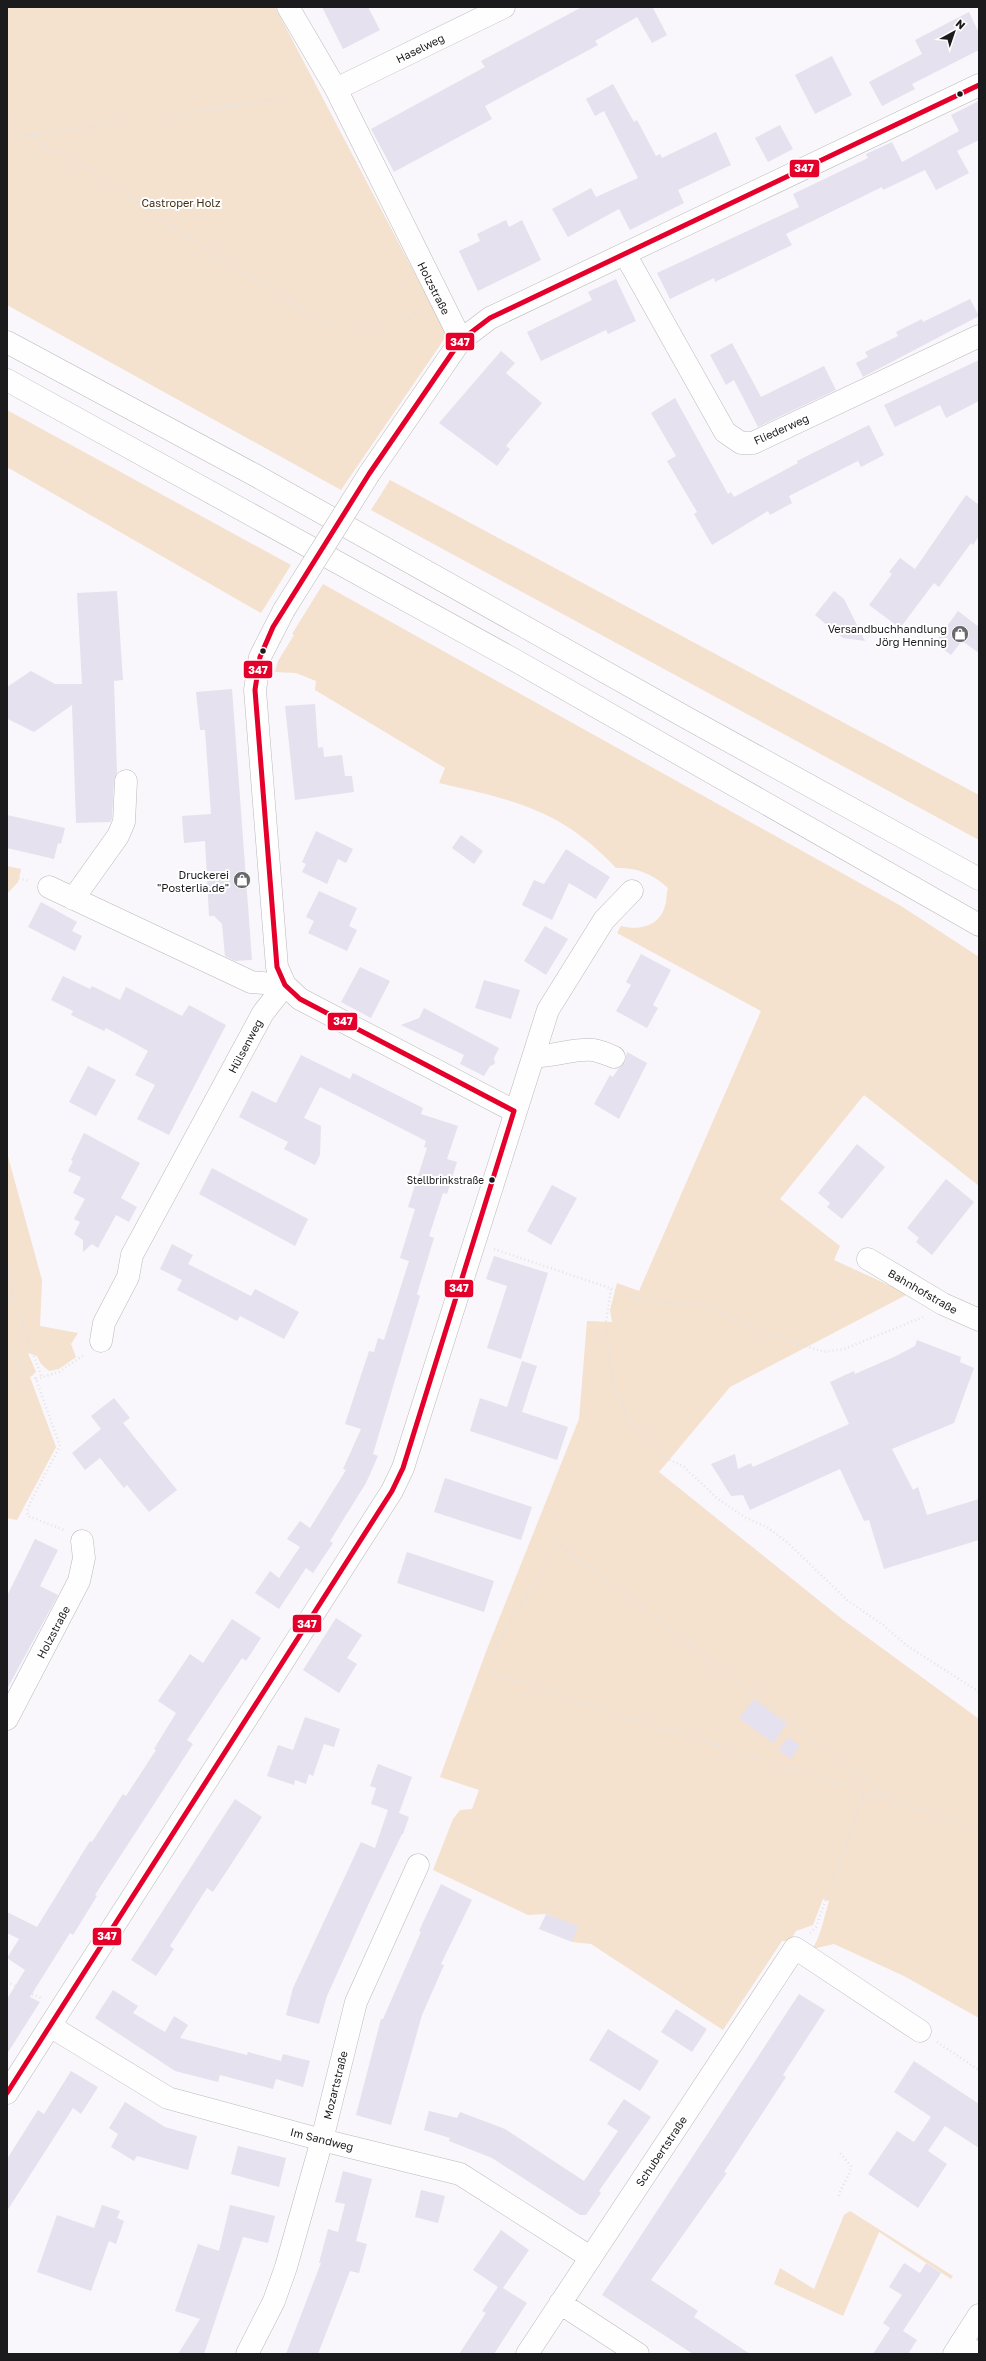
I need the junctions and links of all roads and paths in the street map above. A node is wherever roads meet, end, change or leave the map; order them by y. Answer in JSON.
{"nodes":[{"id":1,"x":288,"y":7,"type":"edge"},
{"id":2,"x":504,"y":7,"type":"edge"},
{"id":3,"x":979,"y":85,"type":"edge"},
{"id":4,"x":336,"y":89,"type":"junction"},
{"id":5,"x":7,"y":124,"type":"edge"},
{"id":6,"x":28,"y":135,"type":"junction"},
{"id":7,"x":625,"y":254,"type":"junction"},
{"id":8,"x":440,"y":301,"type":"junction"},
{"id":9,"x":979,"y":336,"type":"edge"},
{"id":10,"x":461,"y":340,"type":"junction"},
{"id":11,"x":7,"y":342,"type":"edge"},
{"id":12,"x":7,"y":380,"type":"edge"},
{"id":13,"x":126,"y":781,"type":"dead end"},
{"id":14,"x":979,"y":878,"type":"edge"},
{"id":15,"x":49,"y":887,"type":"dead end"},
{"id":16,"x":632,"y":891,"type":"dead end"},
{"id":17,"x":73,"y":899,"type":"junction"},
{"id":18,"x":979,"y":925,"type":"edge"},
{"id":19,"x":285,"y":985,"type":"junction"},
{"id":20,"x":534,"y":1056,"type":"junction"},
{"id":21,"x":614,"y":1057,"type":"dead end"},
{"id":22,"x":514,"y":1111,"type":"junction"},
{"id":23,"x":473,"y":1242,"type":"junction"},
{"id":24,"x":868,"y":1259,"type":"dead end"},
{"id":25,"x":7,"y":1260,"type":"edge"},
{"id":26,"x":611,"y":1289,"type":"junction"},
{"id":27,"x":7,"y":1298,"type":"edge"},
{"id":28,"x":14,"y":1301,"type":"junction"},
{"id":29,"x":943,"y":1304,"type":"junction"},
{"id":30,"x":979,"y":1320,"type":"edge"},
{"id":31,"x":101,"y":1341,"type":"joint"},
{"id":32,"x":7,"y":1351,"type":"edge"},
{"id":33,"x":20,"y":1364,"type":"junction"},
{"id":34,"x":42,"y":1378,"type":"junction"},
{"id":35,"x":36,"y":1379,"type":"junction"},
{"id":36,"x":7,"y":1390,"type":"edge"},
{"id":37,"x":82,"y":1540,"type":"joint"},
{"id":38,"x":979,"y":1692,"type":"edge"},
{"id":39,"x":7,"y":1719,"type":"edge"},
{"id":40,"x":865,"y":1792,"type":"junction"},
{"id":41,"x":891,"y":1800,"type":"junction"},
{"id":42,"x":979,"y":1829,"type":"edge"},
{"id":43,"x":418,"y":1865,"type":"dead end"},
{"id":44,"x":795,"y":1948,"type":"junction"},
{"id":45,"x":7,"y":1982,"type":"edge"},
{"id":46,"x":55,"y":2018,"type":"junction"},
{"id":47,"x":920,"y":2031,"type":"joint"},
{"id":48,"x":979,"y":2070,"type":"edge"},
{"id":49,"x":7,"y":2094,"type":"edge"},
{"id":50,"x":322,"y":2140,"type":"junction"},
{"id":51,"x":839,"y":2152,"type":"dead end"},
{"id":52,"x":839,"y":2196,"type":"dead end"},
{"id":53,"x":590,"y":2258,"type":"junction"},
{"id":54,"x":560,"y":2303,"type":"junction"},
{"id":55,"x":979,"y":2314,"type":"edge"},
{"id":56,"x":964,"y":2350,"type":"edge"},
{"id":57,"x":247,"y":2354,"type":"edge"},
{"id":58,"x":527,"y":2354,"type":"edge"},
{"id":59,"x":638,"y":2354,"type":"edge"}],
"edges":[{"from":1,"to":4,"type":"main road","name":"Holzstraße"},
{"from":2,"to":4,"type":"main road","name":"Haselweg"},
{"from":3,"to":7,"type":"main road"},
{"from":4,"to":6,"type":"path"},
{"from":4,"to":8,"type":"main road","name":"Holzstraße"},
{"from":5,"to":6,"type":"path"},
{"from":6,"to":8,"type":"path"},
{"from":7,"to":9,"type":"main road","name":"Fliederweg"},
{"from":7,"to":10,"type":"main road"},
{"from":8,"to":10,"type":"main road","name":"Holzstraße"},
{"from":10,"to":19,"type":"main road","bridge":true},
{"from":11,"to":14,"type":"main road"},
{"from":12,"to":18,"type":"main road"},
{"from":13,"to":17,"type":"main road"},
{"from":15,"to":17,"type":"main road"},
{"from":16,"to":20,"type":"main road"},
{"from":17,"to":19,"type":"main road"},
{"from":19,"to":22,"type":"main road"},
{"from":19,"to":31,"type":"main road","name":"Hülsenweg"},
{"from":20,"to":21,"type":"main road"},
{"from":20,"to":22,"type":"main road"},
{"from":22,"to":23,"type":"main road"},
{"from":23,"to":26,"type":"path"},
{"from":23,"to":46,"type":"main road"},
{"from":24,"to":29,"type":"main road","name":"Bahnhofstraße"},
{"from":25,"to":28,"type":"path"},
{"from":26,"to":29,"type":"path"},
{"from":26,"to":38,"type":"path"},
{"from":27,"to":28,"type":"path"},
{"from":28,"to":34,"type":"path"},
{"from":29,"to":30,"type":"main road","name":"Bahnhofstraße"},
{"from":31,"to":34,"type":"path"},
{"from":32,"to":33,"type":"path"},
{"from":33,"to":35,"type":"path"},
{"from":33,"to":36,"type":"path"},
{"from":34,"to":35,"type":"path"},
{"from":35,"to":37,"type":"path"},
{"from":37,"to":39,"type":"main road","name":"Holzstraße"},
{"from":40,"to":41,"type":"path"},
{"from":40,"to":41,"type":"path"},
{"from":40,"to":44,"type":"path"},
{"from":41,"to":42,"type":"path"},
{"from":43,"to":50,"type":"main road","name":"Mozartstraße"},
{"from":44,"to":47,"type":"main road"},
{"from":44,"to":53,"type":"main road","name":"Schubertstraße"},
{"from":45,"to":46,"type":"path"},
{"from":46,"to":49,"type":"main road"},
{"from":46,"to":50,"type":"main road","name":"Im Sandweg"},
{"from":47,"to":48,"type":"path"},
{"from":50,"to":53,"type":"main road","name":"Im Sandweg"},
{"from":50,"to":57,"type":"main road","name":"Mozartstraße"},
{"from":51,"to":52,"type":"path"},
{"from":53,"to":54,"type":"main road","name":"Schubertstraße"},
{"from":54,"to":58,"type":"main road","name":"Schubertstraße"},
{"from":54,"to":59,"type":"main road"},
{"from":55,"to":56,"type":"main road"}]}
